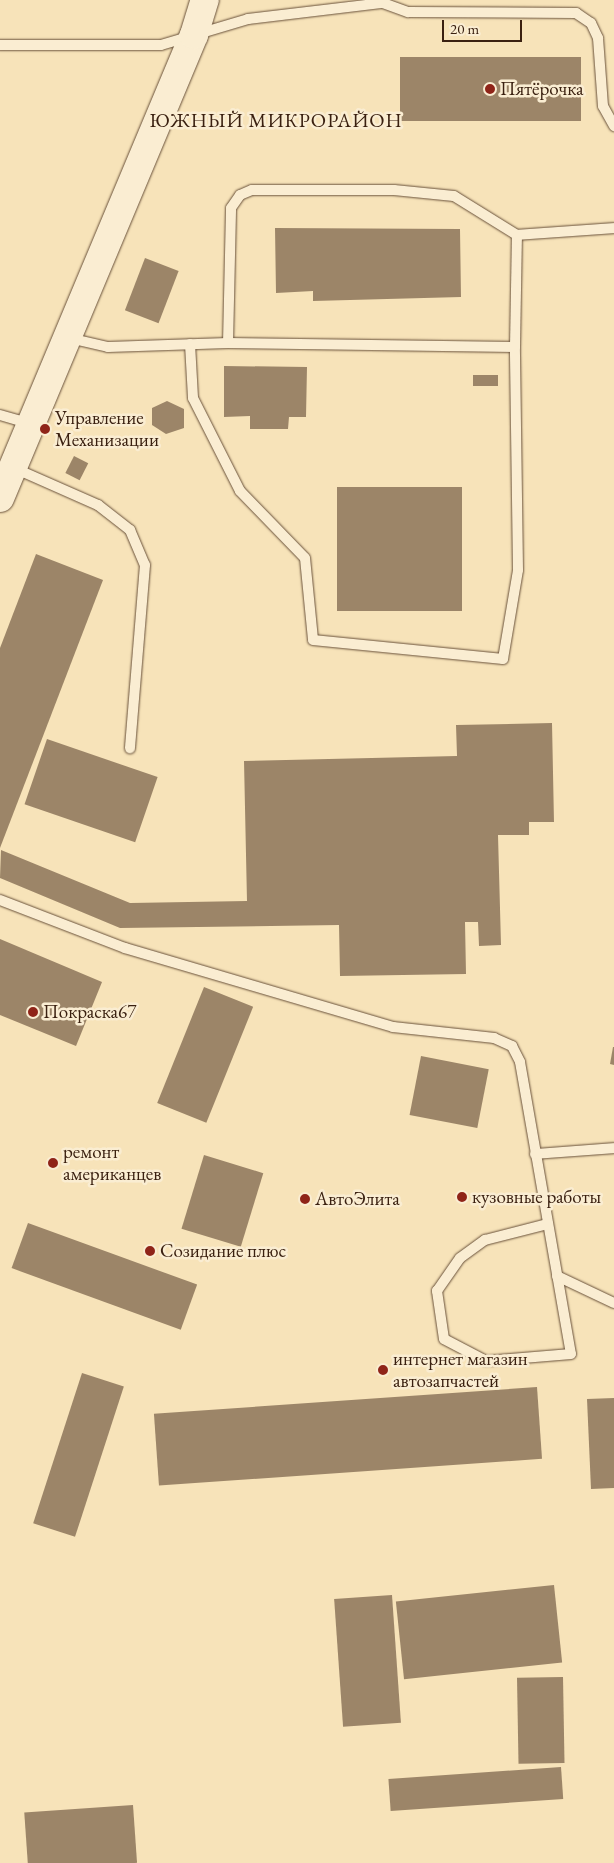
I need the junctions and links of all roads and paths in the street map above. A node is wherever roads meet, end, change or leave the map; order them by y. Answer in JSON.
{"nodes":[{"id":1,"x":205,"y":0,"type":"edge"},
{"id":2,"x":194,"y":35,"type":"junction"},
{"id":3,"x":0,"y":45,"type":"edge"},
{"id":4,"x":614,"y":126,"type":"edge"},
{"id":5,"x":614,"y":228,"type":"edge"},
{"id":6,"x":517,"y":235,"type":"junction"},
{"id":7,"x":69,"y":338,"type":"junction"},
{"id":8,"x":228,"y":343,"type":"junction"},
{"id":9,"x":190,"y":344,"type":"junction"},
{"id":10,"x":515,"y":347,"type":"junction"},
{"id":11,"x":0,"y":415,"type":"edge"},
{"id":12,"x":32,"y":424,"type":"junction"},
{"id":13,"x":13,"y":468,"type":"junction"},
{"id":14,"x":0,"y":498,"type":"edge"},
{"id":15,"x":130,"y":748,"type":"dead end"},
{"id":16,"x":0,"y":900,"type":"edge"},
{"id":17,"x":614,"y":1148,"type":"edge"},
{"id":18,"x":535,"y":1154,"type":"junction"},
{"id":19,"x":548,"y":1224,"type":"junction"},
{"id":20,"x":557,"y":1276,"type":"junction"},
{"id":21,"x":614,"y":1303,"type":"edge"}],
"edges":[{"from":1,"to":2,"type":"street"},
{"from":2,"to":3,"type":"lane"},
{"from":2,"to":4,"type":"lane"},
{"from":2,"to":7,"type":"street"},
{"from":5,"to":6,"type":"lane"},
{"from":6,"to":8,"type":"lane"},
{"from":6,"to":10,"type":"lane"},
{"from":7,"to":9,"type":"lane"},
{"from":7,"to":12,"type":"street"},
{"from":8,"to":9,"type":"lane"},
{"from":8,"to":10,"type":"lane"},
{"from":9,"to":10,"type":"lane"},
{"from":11,"to":12,"type":"lane"},
{"from":12,"to":13,"type":"street"},
{"from":13,"to":14,"type":"street"},
{"from":13,"to":15,"type":"lane"},
{"from":16,"to":18,"type":"lane"},
{"from":17,"to":18,"type":"lane"},
{"from":18,"to":19,"type":"lane"},
{"from":19,"to":20,"type":"lane"},
{"from":19,"to":20,"type":"lane"},
{"from":20,"to":21,"type":"lane"}]}
